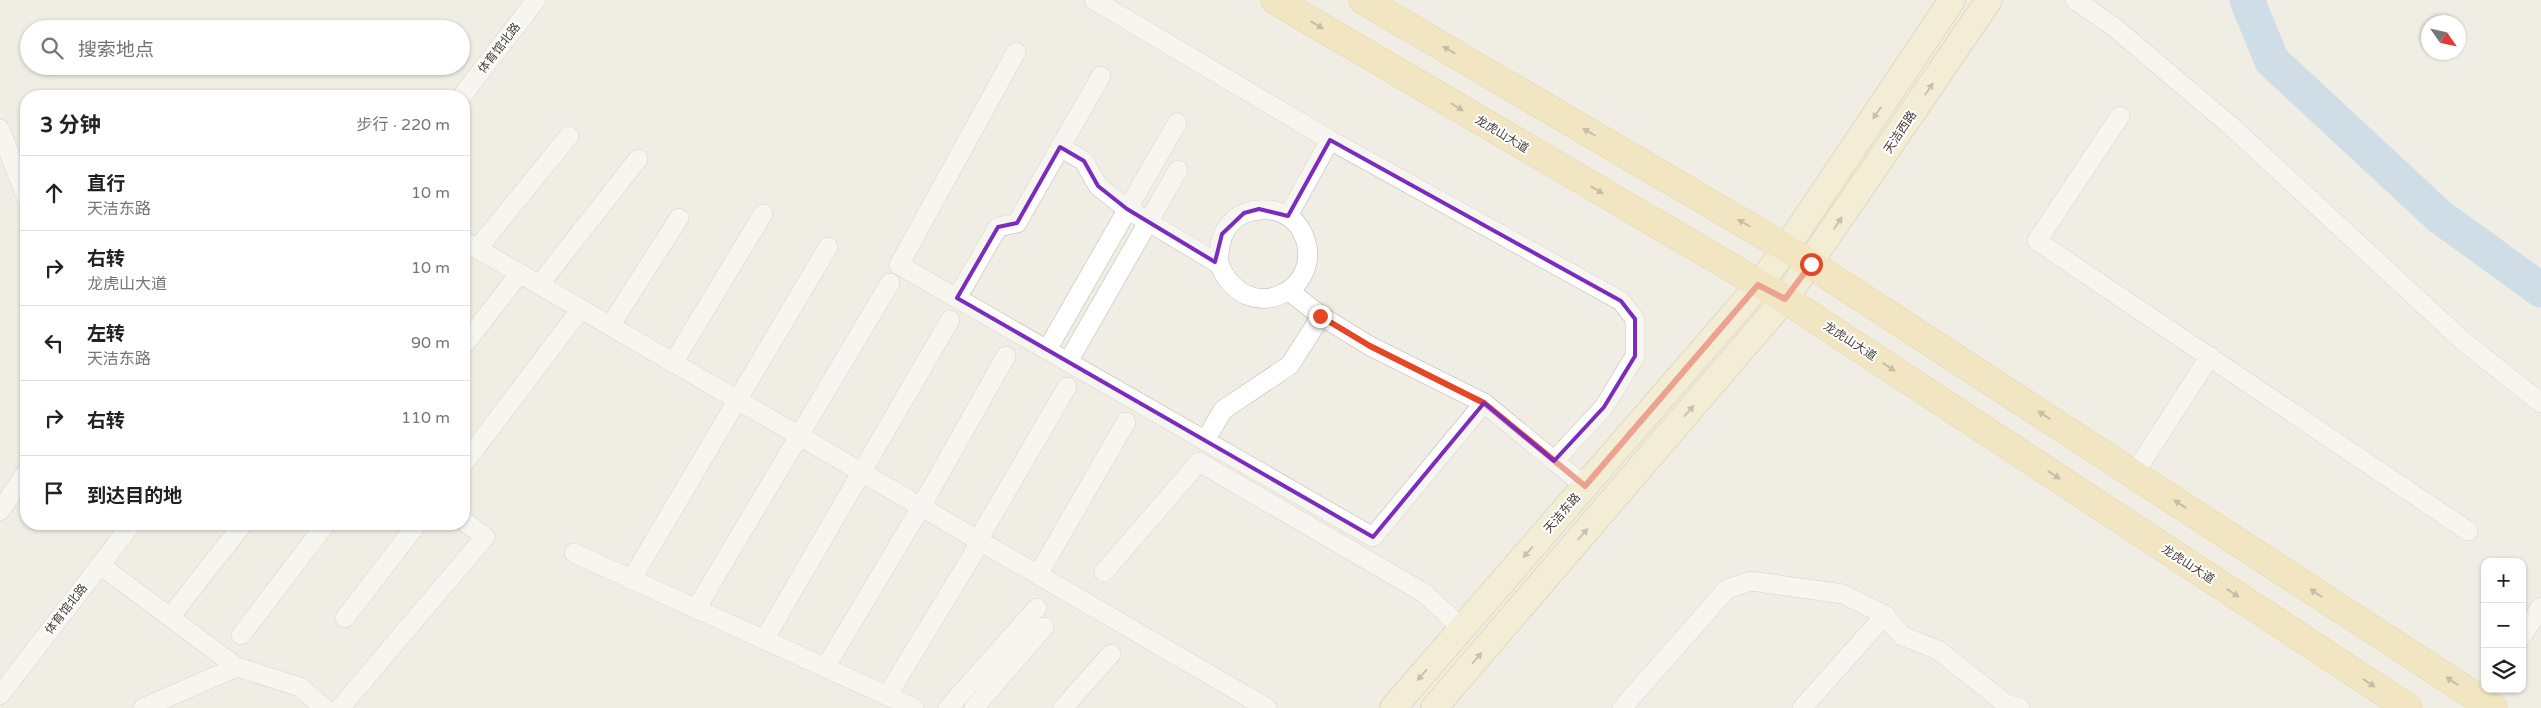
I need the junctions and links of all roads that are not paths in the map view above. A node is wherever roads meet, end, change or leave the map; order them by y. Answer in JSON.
{"nodes":[{"id":1,"x":536,"y":0,"type":"edge"},
{"id":2,"x":1094,"y":0,"type":"edge"},
{"id":3,"x":1275,"y":0,"type":"edge"},
{"id":4,"x":1363,"y":0,"type":"edge"},
{"id":5,"x":1952,"y":0,"type":"edge"},
{"id":6,"x":1989,"y":0,"type":"edge"},
{"id":7,"x":2075,"y":0,"type":"edge"},
{"id":8,"x":1016,"y":52,"type":"dead end"},
{"id":9,"x":1101,"y":76,"type":"dead end"},
{"id":10,"x":467,"y":90,"type":"edge"},
{"id":11,"x":2120,"y":116,"type":"dead end"},
{"id":12,"x":1177,"y":123,"type":"dead end"},
{"id":13,"x":0,"y":128,"type":"edge"},
{"id":14,"x":569,"y":136,"type":"dead end"},
{"id":15,"x":1330,"y":140,"type":"junction"},
{"id":16,"x":1060,"y":147,"type":"junction"},
{"id":17,"x":638,"y":159,"type":"dead end"},
{"id":18,"x":1178,"y":170,"type":"dead end"},
{"id":19,"x":20,"y":182,"type":"edge"},
{"id":20,"x":1128,"y":209,"type":"junction"},
{"id":21,"x":763,"y":214,"type":"dead end"},
{"id":22,"x":1288,"y":216,"type":"junction"},
{"id":23,"x":679,"y":218,"type":"dead end"},
{"id":24,"x":1148,"y":222,"type":"junction"},
{"id":25,"x":470,"y":241,"type":"edge"},
{"id":26,"x":470,"y":246,"type":"edge"},
{"id":27,"x":828,"y":247,"type":"dead end"},
{"id":28,"x":1786,"y":248,"type":"junction"},
{"id":29,"x":1219,"y":264,"type":"junction"},
{"id":30,"x":1811,"y":264,"type":"junction"},
{"id":31,"x":520,"y":273,"type":"junction"},
{"id":32,"x":890,"y":282,"type":"dead end"},
{"id":33,"x":539,"y":285,"type":"junction"},
{"id":34,"x":1758,"y":285,"type":"junction"},
{"id":35,"x":1289,"y":291,"type":"junction"},
{"id":36,"x":957,"y":298,"type":"junction"},
{"id":37,"x":1785,"y":299,"type":"junction"},
{"id":38,"x":582,"y":309,"type":"junction"},
{"id":39,"x":1320,"y":316,"type":"junction"},
{"id":40,"x":950,"y":320,"type":"dead end"},
{"id":41,"x":610,"y":326,"type":"junction"},
{"id":42,"x":470,"y":337,"type":"edge"},
{"id":43,"x":1047,"y":350,"type":"junction"},
{"id":44,"x":1006,"y":356,"type":"dead end"},
{"id":45,"x":2210,"y":356,"type":"junction"},
{"id":46,"x":673,"y":362,"type":"junction"},
{"id":47,"x":1068,"y":362,"type":"junction"},
{"id":48,"x":1067,"y":387,"type":"dead end"},
{"id":49,"x":737,"y":399,"type":"junction"},
{"id":50,"x":1484,"y":403,"type":"junction"},
{"id":51,"x":2541,"y":403,"type":"edge"},
{"id":52,"x":1126,"y":422,"type":"dead end"},
{"id":53,"x":798,"y":436,"type":"junction"},
{"id":54,"x":1205,"y":441,"type":"junction"},
{"id":55,"x":470,"y":455,"type":"edge"},
{"id":56,"x":1554,"y":461,"type":"junction"},
{"id":57,"x":863,"y":473,"type":"junction"},
{"id":58,"x":2134,"y":474,"type":"junction"},
{"id":59,"x":20,"y":482,"type":"edge"},
{"id":60,"x":1585,"y":486,"type":"junction"},
{"id":61,"x":921,"y":507,"type":"junction"},
{"id":62,"x":0,"y":511,"type":"edge"},
{"id":63,"x":470,"y":526,"type":"edge"},
{"id":64,"x":127,"y":530,"type":"edge"},
{"id":65,"x":238,"y":530,"type":"edge"},
{"id":66,"x":321,"y":530,"type":"edge"},
{"id":67,"x":412,"y":530,"type":"edge"},
{"id":68,"x":2468,"y":531,"type":"dead end"},
{"id":69,"x":979,"y":540,"type":"junction"},
{"id":70,"x":574,"y":554,"type":"dead end"},
{"id":71,"x":100,"y":565,"type":"junction"},
{"id":72,"x":1104,"y":572,"type":"dead end"},
{"id":73,"x":1038,"y":575,"type":"junction"},
{"id":74,"x":631,"y":580,"type":"junction"},
{"id":75,"x":2541,"y":607,"type":"edge"},
{"id":76,"x":1037,"y":608,"type":"dead end"},
{"id":77,"x":696,"y":609,"type":"junction"},
{"id":78,"x":1885,"y":615,"type":"junction"},
{"id":79,"x":170,"y":617,"type":"junction"},
{"id":80,"x":345,"y":618,"type":"dead end"},
{"id":81,"x":1044,"y":627,"type":"dead end"},
{"id":82,"x":1462,"y":628,"type":"junction"},
{"id":83,"x":2526,"y":630,"type":"edge"},
{"id":84,"x":241,"y":635,"type":"dead end"},
{"id":85,"x":764,"y":640,"type":"junction"},
{"id":86,"x":1111,"y":654,"type":"dead end"},
{"id":87,"x":237,"y":667,"type":"junction"},
{"id":88,"x":825,"y":668,"type":"junction"},
{"id":89,"x":6,"y":675,"type":"edge"},
{"id":90,"x":0,"y":695,"type":"edge"},
{"id":91,"x":887,"y":696,"type":"junction"},
{"id":92,"x":2481,"y":701,"type":"edge"},
{"id":93,"x":143,"y":708,"type":"edge"},
{"id":94,"x":324,"y":708,"type":"edge"},
{"id":95,"x":340,"y":708,"type":"edge"},
{"id":96,"x":914,"y":708,"type":"edge"},
{"id":97,"x":948,"y":708,"type":"edge"},
{"id":98,"x":974,"y":708,"type":"edge"},
{"id":99,"x":1063,"y":708,"type":"edge"},
{"id":100,"x":1268,"y":708,"type":"edge"},
{"id":101,"x":1393,"y":708,"type":"edge"},
{"id":102,"x":1434,"y":708,"type":"edge"},
{"id":103,"x":1622,"y":708,"type":"edge"},
{"id":104,"x":1802,"y":708,"type":"edge"},
{"id":105,"x":2020,"y":708,"type":"edge"},
{"id":106,"x":2408,"y":708,"type":"edge"}],
"edges":[{"from":1,"to":10,"type":"street","name":"体育馆北路"},
{"from":2,"to":15,"type":"street"},
{"from":3,"to":34,"type":"main road","name":"龙虎山大道","one_way":true},
{"from":28,"to":4,"type":"main road","one_way":true},
{"from":5,"to":28,"type":"main road","one_way":true},
{"from":30,"to":6,"type":"main road","name":"天洁西路","one_way":true},
{"from":7,"to":51,"type":"street"},
{"from":8,"to":36,"type":"street"},
{"from":9,"to":16,"type":"street"},
{"from":11,"to":45,"type":"street"},
{"from":12,"to":20,"type":"street"},
{"from":13,"to":19,"type":"street"},
{"from":14,"to":25,"type":"street"},
{"from":15,"to":22,"type":"street"},
{"from":15,"to":56,"type":"street"},
{"from":16,"to":20,"type":"street"},
{"from":16,"to":36,"type":"street"},
{"from":17,"to":33,"type":"street"},
{"from":18,"to":24,"type":"street"},
{"from":20,"to":24,"type":"street"},
{"from":20,"to":43,"type":"street"},
{"from":21,"to":46,"type":"street"},
{"from":22,"to":29,"type":"street"},
{"from":22,"to":35,"type":"street"},
{"from":23,"to":41,"type":"street"},
{"from":24,"to":29,"type":"street"},
{"from":24,"to":47,"type":"street"},
{"from":26,"to":31,"type":"street"},
{"from":27,"to":49,"type":"street"},
{"from":28,"to":30,"type":"main road"},
{"from":28,"to":34,"type":"main road","name":"天洁东路"},
{"from":29,"to":35,"type":"street"},
{"from":30,"to":37,"type":"main road"},
{"from":58,"to":30,"type":"main road","one_way":true},
{"from":31,"to":33,"type":"street"},
{"from":31,"to":42,"type":"street"},
{"from":32,"to":53,"type":"street"},
{"from":33,"to":38,"type":"street"},
{"from":34,"to":37,"type":"main road","name":"龙虎山大道"},
{"from":34,"to":60,"type":"main road","name":"天洁东路"},
{"from":35,"to":39,"type":"street"},
{"from":36,"to":43,"type":"street"},
{"from":102,"to":37,"type":"main road","one_way":true},
{"from":37,"to":106,"type":"main road","name":"龙虎山大道","one_way":true},
{"from":38,"to":41,"type":"street"},
{"from":38,"to":55,"type":"street"},
{"from":39,"to":50,"type":"street"},
{"from":39,"to":54,"type":"street"},
{"from":40,"to":57,"type":"street"},
{"from":41,"to":46,"type":"street"},
{"from":43,"to":47,"type":"street"},
{"from":44,"to":61,"type":"street"},
{"from":45,"to":58,"type":"street"},
{"from":45,"to":68,"type":"street"},
{"from":46,"to":49,"type":"street"},
{"from":47,"to":54,"type":"street"},
{"from":48,"to":69,"type":"street"},
{"from":49,"to":53,"type":"street"},
{"from":49,"to":74,"type":"street"},
{"from":50,"to":54,"type":"street"},
{"from":50,"to":56,"type":"street"},
{"from":52,"to":73,"type":"street"},
{"from":53,"to":57,"type":"street"},
{"from":53,"to":77,"type":"street"},
{"from":56,"to":60,"type":"street"},
{"from":57,"to":61,"type":"street"},
{"from":57,"to":85,"type":"street"},
{"from":92,"to":58,"type":"main road","one_way":true},
{"from":59,"to":62,"type":"street"},
{"from":60,"to":82,"type":"main road","name":"天洁东路","one_way":true},
{"from":61,"to":69,"type":"street"},
{"from":61,"to":88,"type":"street"},
{"from":63,"to":95,"type":"street"},
{"from":64,"to":71,"type":"street","name":"体育馆北路"},
{"from":65,"to":79,"type":"street"},
{"from":66,"to":84,"type":"street"},
{"from":67,"to":80,"type":"street"},
{"from":69,"to":73,"type":"street"},
{"from":69,"to":91,"type":"street"},
{"from":70,"to":74,"type":"street"},
{"from":71,"to":79,"type":"street"},
{"from":71,"to":89,"type":"street","name":"体育馆北路"},
{"from":72,"to":82,"type":"street"},
{"from":73,"to":100,"type":"street"},
{"from":74,"to":77,"type":"street"},
{"from":75,"to":83,"type":"street"},
{"from":76,"to":97,"type":"street"},
{"from":77,"to":85,"type":"street"},
{"from":78,"to":103,"type":"street"},
{"from":78,"to":104,"type":"street"},
{"from":78,"to":105,"type":"street"},
{"from":79,"to":87,"type":"street"},
{"from":81,"to":98,"type":"street"},
{"from":82,"to":101,"type":"main road","name":"天洁东路","one_way":true},
{"from":85,"to":88,"type":"street"},
{"from":86,"to":99,"type":"street"},
{"from":87,"to":93,"type":"street"},
{"from":87,"to":94,"type":"street"},
{"from":88,"to":91,"type":"street"},
{"from":89,"to":90,"type":"street","name":"体育馆北路"},
{"from":91,"to":96,"type":"street"}]}
